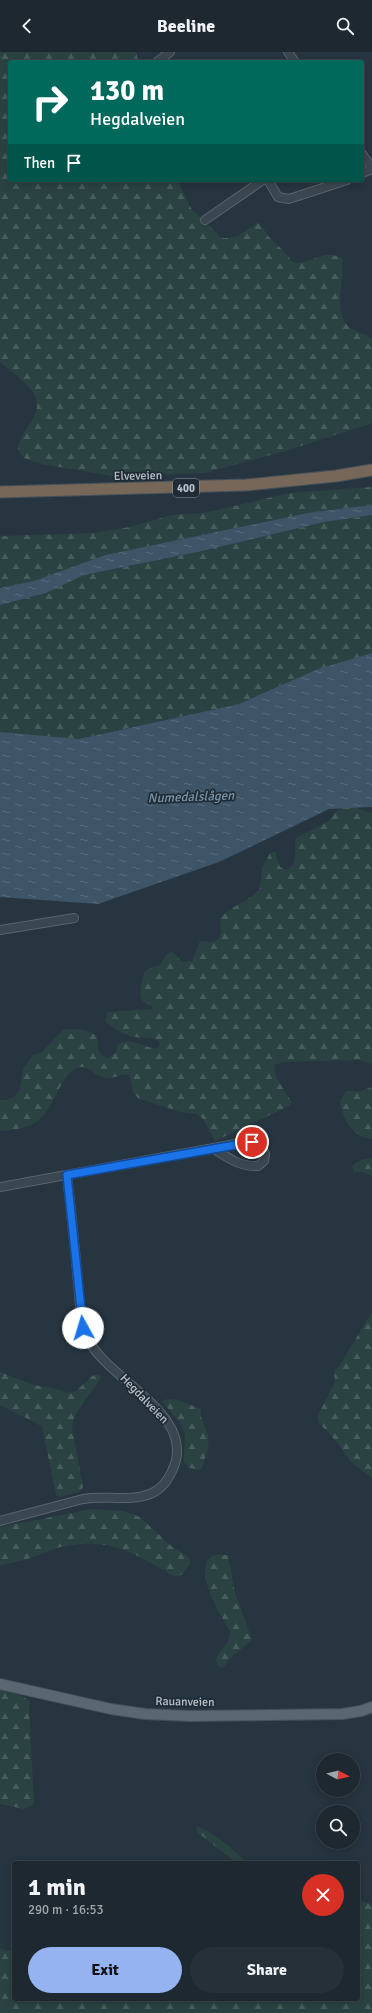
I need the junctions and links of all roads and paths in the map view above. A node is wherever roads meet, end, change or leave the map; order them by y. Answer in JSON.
{"nodes":[{"id":1,"x":170,"y":52,"type":"edge"},
{"id":2,"x":288,"y":52,"type":"edge"},
{"id":3,"x":160,"y":60,"type":"edge"},
{"id":4,"x":294,"y":60,"type":"edge"},
{"id":5,"x":364,"y":157,"type":"edge"},
{"id":6,"x":372,"y":168,"type":"edge"},
{"id":7,"x":260,"y":182,"type":"edge"},
{"id":8,"x":269,"y":182,"type":"edge"},
{"id":9,"x":341,"y":182,"type":"edge"},
{"id":10,"x":205,"y":220,"type":"dead end"},
{"id":11,"x":372,"y":470,"type":"edge"},
{"id":12,"x":0,"y":492,"type":"edge"},
{"id":13,"x":74,"y":918,"type":"dead end"},
{"id":14,"x":0,"y":930,"type":"edge"},
{"id":15,"x":214,"y":1149,"type":"junction"},
{"id":16,"x":67,"y":1175,"type":"junction"},
{"id":17,"x":0,"y":1187,"type":"edge"},
{"id":18,"x":0,"y":1521,"type":"edge"},
{"id":19,"x":0,"y":1684,"type":"edge"},
{"id":20,"x":372,"y":1707,"type":"edge"}],
"edges":[{"from":1,"to":3,"type":"street"},
{"from":2,"to":4,"type":"street"},
{"from":5,"to":6,"type":"street"},
{"from":7,"to":10,"type":"street"},
{"from":8,"to":9,"type":"street"},
{"from":11,"to":12,"type":"highway","name":"Elveveien","number":"400"},
{"from":13,"to":14,"type":"street"},
{"from":15,"to":15,"type":"street"},
{"from":15,"to":16,"type":"street"},
{"from":16,"to":17,"type":"street"},
{"from":16,"to":18,"type":"street","name":"Hegdalveien"},
{"from":19,"to":20,"type":"main road","name":"Rauanveien"}]}
